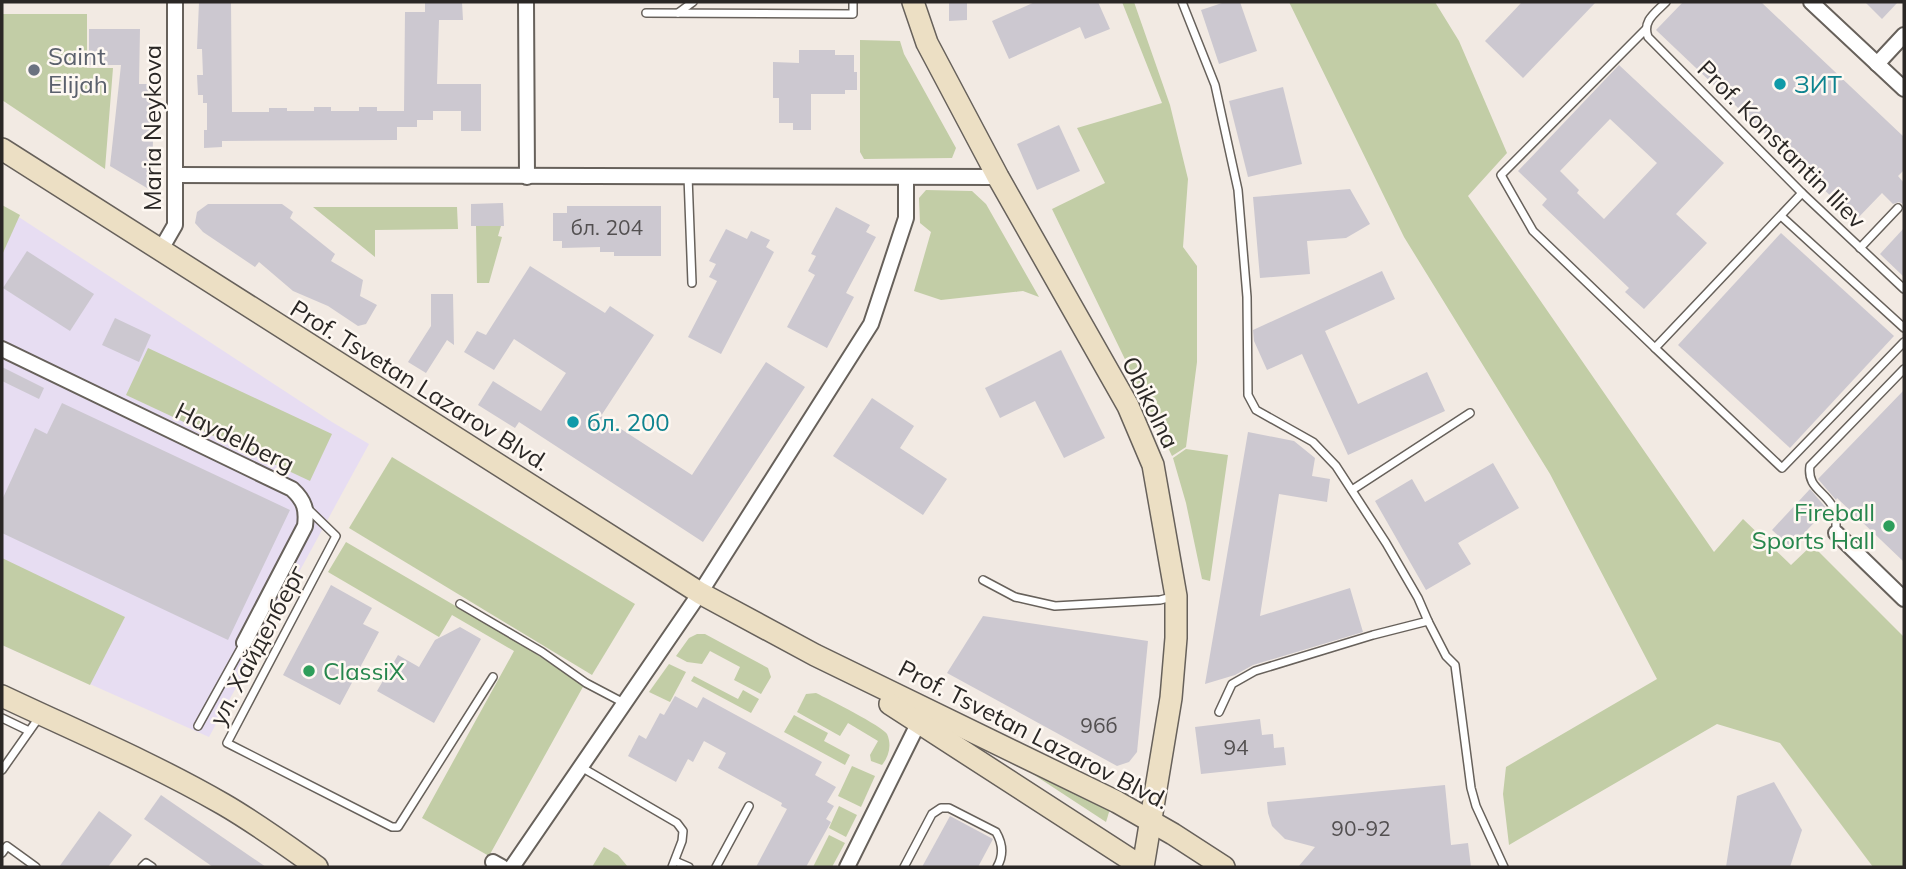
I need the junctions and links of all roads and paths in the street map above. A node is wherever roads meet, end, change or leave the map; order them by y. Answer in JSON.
{"nodes":[{"id":1,"x":175,"y":2,"type":"edge"},
{"id":2,"x":526,"y":2,"type":"edge"},
{"id":3,"x":694,"y":2,"type":"edge"},
{"id":4,"x":853,"y":2,"type":"edge"},
{"id":5,"x":914,"y":2,"type":"edge"},
{"id":6,"x":1182,"y":2,"type":"edge"},
{"id":7,"x":1665,"y":2,"type":"edge"},
{"id":8,"x":1811,"y":2,"type":"edge"},
{"id":9,"x":646,"y":13,"type":"dead end"},
{"id":10,"x":678,"y":13,"type":"junction"},
{"id":11,"x":1646,"y":29,"type":"junction"},
{"id":12,"x":1904,"y":35,"type":"edge"},
{"id":13,"x":1877,"y":64,"type":"junction"},
{"id":14,"x":1904,"y":89,"type":"edge"},
{"id":15,"x":2,"y":149,"type":"edge"},
{"id":16,"x":175,"y":175,"type":"junction"},
{"id":17,"x":688,"y":176,"type":"junction"},
{"id":18,"x":527,"y":177,"type":"junction"},
{"id":19,"x":906,"y":177,"type":"junction"},
{"id":20,"x":998,"y":177,"type":"junction"},
{"id":21,"x":1802,"y":192,"type":"junction"},
{"id":22,"x":1898,"y":208,"type":"dead end"},
{"id":23,"x":1781,"y":216,"type":"junction"},
{"id":24,"x":1860,"y":248,"type":"junction"},
{"id":25,"x":160,"y":251,"type":"junction"},
{"id":26,"x":692,"y":283,"type":"dead end"},
{"id":27,"x":1904,"y":289,"type":"edge"},
{"id":28,"x":1904,"y":328,"type":"edge"},
{"id":29,"x":1904,"y":342,"type":"edge"},
{"id":30,"x":1655,"y":348,"type":"junction"},
{"id":31,"x":2,"y":349,"type":"edge"},
{"id":32,"x":1904,"y":369,"type":"edge"},
{"id":33,"x":1470,"y":412,"type":"dead end"},
{"id":34,"x":1352,"y":490,"type":"junction"},
{"id":35,"x":306,"y":507,"type":"junction"},
{"id":36,"x":1836,"y":533,"type":"joint"},
{"id":37,"x":983,"y":580,"type":"dead end"},
{"id":38,"x":700,"y":593,"type":"junction"},
{"id":39,"x":1177,"y":596,"type":"junction"},
{"id":40,"x":1904,"y":599,"type":"edge"},
{"id":41,"x":460,"y":604,"type":"dead end"},
{"id":42,"x":1428,"y":621,"type":"junction"},
{"id":43,"x":244,"y":643,"type":"joint"},
{"id":44,"x":816,"y":655,"type":"junction"},
{"id":45,"x":493,"y":677,"type":"dead end"},
{"id":46,"x":2,"y":696,"type":"edge"},
{"id":47,"x":624,"y":703,"type":"junction"},
{"id":48,"x":1219,"y":712,"type":"dead end"},
{"id":49,"x":2,"y":718,"type":"edge"},
{"id":50,"x":919,"y":722,"type":"junction"},
{"id":51,"x":35,"y":723,"type":"junction"},
{"id":52,"x":198,"y":726,"type":"dead end"},
{"id":53,"x":581,"y":766,"type":"junction"},
{"id":54,"x":2,"y":769,"type":"edge"},
{"id":55,"x":749,"y":806,"type":"dead end"},
{"id":56,"x":1150,"y":820,"type":"junction"},
{"id":57,"x":2,"y":853,"type":"edge"},
{"id":58,"x":673,"y":864,"type":"edge"},
{"id":59,"x":36,"y":867,"type":"edge"},
{"id":60,"x":142,"y":867,"type":"edge"},
{"id":61,"x":152,"y":867,"type":"edge"},
{"id":62,"x":317,"y":867,"type":"edge"},
{"id":63,"x":512,"y":867,"type":"edge"},
{"id":64,"x":689,"y":867,"type":"edge"},
{"id":65,"x":716,"y":867,"type":"edge"},
{"id":66,"x":847,"y":867,"type":"edge"},
{"id":67,"x":904,"y":867,"type":"edge"},
{"id":68,"x":997,"y":867,"type":"edge"},
{"id":69,"x":1142,"y":867,"type":"edge"},
{"id":70,"x":1224,"y":867,"type":"edge"},
{"id":71,"x":1504,"y":867,"type":"edge"}],
"edges":[{"from":1,"to":16,"type":"street","name":"Maria Neykova"},
{"from":2,"to":18,"type":"street"},
{"from":3,"to":10,"type":"lane"},
{"from":4,"to":10,"type":"lane"},
{"from":5,"to":20,"type":"main road","name":"Obikolna"},
{"from":6,"to":34,"type":"lane"},
{"from":7,"to":11,"type":"lane"},
{"from":8,"to":13,"type":"street"},
{"from":9,"to":10,"type":"lane"},
{"from":11,"to":21,"type":"lane","name":"Prof. Konstantin Iliev"},
{"from":11,"to":30,"type":"lane"},
{"from":12,"to":13,"type":"street"},
{"from":13,"to":14,"type":"street"},
{"from":15,"to":25,"type":"main road","name":"Prof. Tsvetan Lazarov Blvd."},
{"from":16,"to":18,"type":"street"},
{"from":16,"to":25,"type":"street","name":"Maria Neykova"},
{"from":17,"to":18,"type":"street"},
{"from":17,"to":19,"type":"street"},
{"from":17,"to":26,"type":"lane"},
{"from":19,"to":20,"type":"street"},
{"from":19,"to":38,"type":"street"},
{"from":20,"to":39,"type":"main road","name":"Obikolna"},
{"from":21,"to":23,"type":"lane"},
{"from":21,"to":24,"type":"lane","name":"Prof. Konstantin Iliev"},
{"from":22,"to":24,"type":"lane"},
{"from":23,"to":28,"type":"lane"},
{"from":23,"to":30,"type":"lane"},
{"from":24,"to":27,"type":"lane","name":"Prof. Konstantin Iliev"},
{"from":25,"to":38,"type":"main road","name":"Prof. Tsvetan Lazarov Blvd."},
{"from":29,"to":30,"type":"lane"},
{"from":31,"to":35,"type":"street","name":"Haydelberg"},
{"from":32,"to":36,"type":"lane"},
{"from":33,"to":34,"type":"lane"},
{"from":34,"to":42,"type":"lane"},
{"from":35,"to":43,"type":"street","name":"Haydelberg"},
{"from":35,"to":45,"type":"lane","name":"ул. Хайделберг"},
{"from":36,"to":40,"type":"street"},
{"from":37,"to":39,"type":"lane"},
{"from":38,"to":44,"type":"main road","name":"Prof. Tsvetan Lazarov Blvd."},
{"from":38,"to":47,"type":"street"},
{"from":39,"to":56,"type":"main road","name":"Obikolna"},
{"from":41,"to":47,"type":"lane"},
{"from":42,"to":48,"type":"lane"},
{"from":42,"to":71,"type":"lane"},
{"from":43,"to":52,"type":"lane"},
{"from":44,"to":50,"type":"main road","name":"Prof. Tsvetan Lazarov Blvd."},
{"from":44,"to":56,"type":"main road","name":"Prof. Tsvetan Lazarov Blvd."},
{"from":46,"to":51,"type":"main road"},
{"from":47,"to":53,"type":"street"},
{"from":49,"to":51,"type":"lane"},
{"from":50,"to":66,"type":"street"},
{"from":50,"to":69,"type":"main road","name":"Prof. Tsvetan Lazarov Blvd."},
{"from":51,"to":54,"type":"lane"},
{"from":51,"to":62,"type":"main road"},
{"from":53,"to":58,"type":"lane"},
{"from":53,"to":63,"type":"street"},
{"from":55,"to":65,"type":"lane"},
{"from":56,"to":69,"type":"main road","name":"Obikolna"},
{"from":56,"to":70,"type":"main road","name":"Prof. Tsvetan Lazarov Blvd."},
{"from":57,"to":59,"type":"lane"},
{"from":58,"to":64,"type":"lane"},
{"from":60,"to":61,"type":"lane"},
{"from":67,"to":68,"type":"lane"}]}
